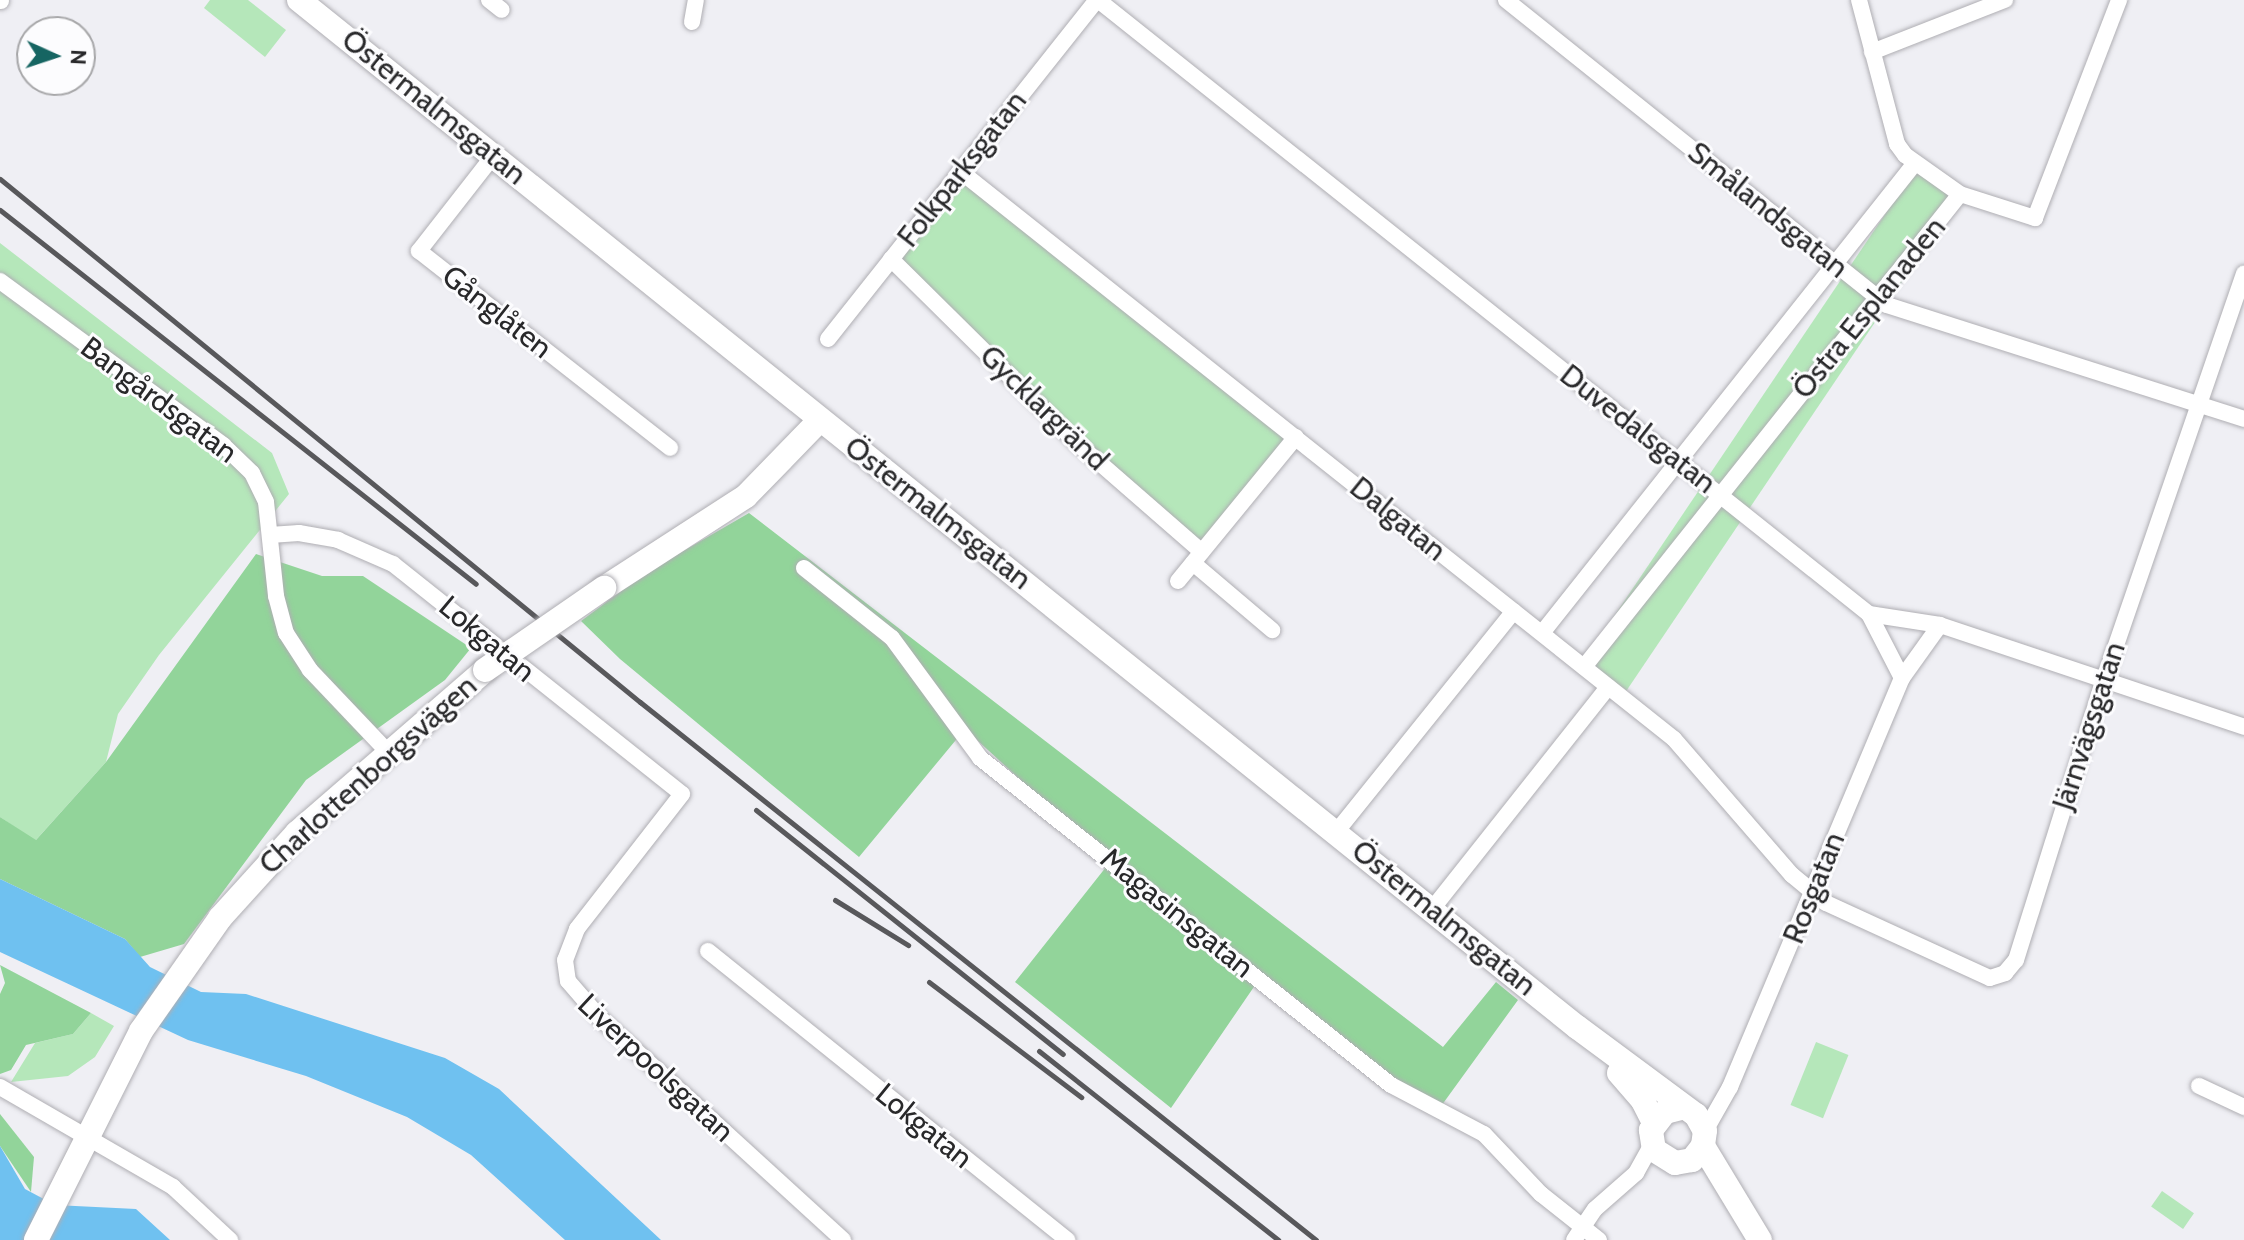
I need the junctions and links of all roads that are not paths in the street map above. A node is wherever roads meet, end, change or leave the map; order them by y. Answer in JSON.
{"nodes":[{"id":1,"x":299,"y":0,"type":"edge"},
{"id":2,"x":696,"y":0,"type":"edge"},
{"id":3,"x":1098,"y":0,"type":"edge"},
{"id":4,"x":1506,"y":0,"type":"edge"},
{"id":5,"x":1859,"y":0,"type":"edge"},
{"id":6,"x":2005,"y":0,"type":"edge"},
{"id":7,"x":2119,"y":0,"type":"edge"},
{"id":8,"x":692,"y":22,"type":"dead end"},
{"id":9,"x":1872,"y":52,"type":"junction"},
{"id":10,"x":494,"y":155,"type":"junction"},
{"id":11,"x":1915,"y":163,"type":"junction"},
{"id":12,"x":960,"y":171,"type":"junction"},
{"id":13,"x":1960,"y":194,"type":"junction"},
{"id":14,"x":891,"y":259,"type":"junction"},
{"id":15,"x":1835,"y":263,"type":"junction"},
{"id":16,"x":2244,"y":274,"type":"edge"},
{"id":17,"x":0,"y":281,"type":"edge"},
{"id":18,"x":1877,"y":297,"type":"junction"},
{"id":19,"x":828,"y":339,"type":"dead end"},
{"id":20,"x":2198,"y":404,"type":"junction"},
{"id":21,"x":2244,"y":419,"type":"edge"},
{"id":22,"x":820,"y":420,"type":"junction"},
{"id":23,"x":1296,"y":437,"type":"junction"},
{"id":24,"x":670,"y":448,"type":"dead end"},
{"id":25,"x":1679,"y":461,"type":"junction"},
{"id":26,"x":1720,"y":494,"type":"junction"},
{"id":27,"x":270,"y":535,"type":"junction"},
{"id":28,"x":1197,"y":557,"type":"junction"},
{"id":29,"x":804,"y":568,"type":"dead end"},
{"id":30,"x":1178,"y":581,"type":"dead end"},
{"id":31,"x":1514,"y":611,"type":"junction"},
{"id":32,"x":1869,"y":614,"type":"junction"},
{"id":33,"x":1940,"y":625,"type":"junction"},
{"id":34,"x":1272,"y":630,"type":"dead end"},
{"id":35,"x":1542,"y":633,"type":"junction"},
{"id":36,"x":1584,"y":667,"type":"junction"},
{"id":37,"x":1902,"y":678,"type":"junction"},
{"id":38,"x":2103,"y":683,"type":"junction"},
{"id":39,"x":1608,"y":687,"type":"junction"},
{"id":40,"x":2244,"y":727,"type":"edge"},
{"id":41,"x":387,"y":751,"type":"junction"},
{"id":42,"x":682,"y":794,"type":"joint"},
{"id":43,"x":1337,"y":831,"type":"junction"},
{"id":44,"x":1812,"y":891,"type":"junction"},
{"id":45,"x":1433,"y":908,"type":"junction"},
{"id":46,"x":708,"y":951,"type":"dead end"},
{"id":47,"x":1577,"y":1027,"type":"junction"},
{"id":48,"x":2199,"y":1086,"type":"dead end"},
{"id":49,"x":0,"y":1087,"type":"edge"},
{"id":50,"x":1722,"y":1097,"type":"junction"},
{"id":51,"x":2244,"y":1107,"type":"edge"},
{"id":52,"x":1684,"y":1109,"type":"junction"},
{"id":53,"x":1653,"y":1134,"type":"junction"},
{"id":54,"x":85,"y":1135,"type":"junction"},
{"id":55,"x":1691,"y":1150,"type":"junction"},
{"id":56,"x":1636,"y":1173,"type":"junction"},
{"id":57,"x":1578,"y":1232,"type":"edge"},
{"id":58,"x":36,"y":1240,"type":"edge"},
{"id":59,"x":230,"y":1240,"type":"edge"},
{"id":60,"x":843,"y":1240,"type":"edge"},
{"id":61,"x":1067,"y":1240,"type":"edge"},
{"id":62,"x":1599,"y":1240,"type":"edge"},
{"id":63,"x":1744,"y":1240,"type":"edge"},
{"id":64,"x":1760,"y":1240,"type":"edge"}],
"edges":[{"from":1,"to":10,"type":"main road","name":"Östermalmsgatan"},
{"from":2,"to":8,"type":"street"},
{"from":3,"to":12,"type":"street","name":"Folkparksgatan"},
{"from":3,"to":25,"type":"street","name":"Duvedalsgatan"},
{"from":4,"to":15,"type":"street","name":"Smålandsgatan"},
{"from":5,"to":9,"type":"street"},
{"from":6,"to":9,"type":"street"},
{"from":7,"to":13,"type":"street","name":"Östra Esplanaden"},
{"from":9,"to":11,"type":"street"},
{"from":10,"to":22,"type":"main road","name":"Östermalmsgatan"},
{"from":10,"to":24,"type":"street","name":"Gånglåten"},
{"from":11,"to":13,"type":"street"},
{"from":11,"to":15,"type":"street"},
{"from":12,"to":14,"type":"street","name":"Folkparksgatan"},
{"from":12,"to":23,"type":"street","name":"Dalgatan"},
{"from":13,"to":18,"type":"street","name":"Östra Esplanaden"},
{"from":14,"to":19,"type":"street","name":"Folkparksgatan"},
{"from":14,"to":28,"type":"street","name":"Gycklargränd"},
{"from":15,"to":18,"type":"street","name":"Smålandsgatan"},
{"from":15,"to":25,"type":"street"},
{"from":16,"to":20,"type":"street","name":"Järnvägsgatan"},
{"from":17,"to":27,"type":"street","name":"Bangårdsgatan"},
{"from":18,"to":20,"type":"street","name":"Smålandsgatan"},
{"from":18,"to":26,"type":"street","name":"Östra Esplanaden"},
{"from":20,"to":21,"type":"street","name":"Smålandsgatan"},
{"from":20,"to":38,"type":"street","name":"Järnvägsgatan"},
{"from":22,"to":41,"type":"main road","name":"Charlottenborgsvägen","bridge":true},
{"from":22,"to":43,"type":"main road","name":"Östermalmsgatan"},
{"from":23,"to":28,"type":"street"},
{"from":23,"to":31,"type":"street","name":"Dalgatan"},
{"from":25,"to":26,"type":"street","name":"Duvedalsgatan"},
{"from":25,"to":35,"type":"street"},
{"from":26,"to":32,"type":"street","name":"Duvedalsgatan"},
{"from":26,"to":36,"type":"street","name":"Östra Esplanaden"},
{"from":27,"to":41,"type":"street","name":"Bangårdsgatan"},
{"from":27,"to":42,"type":"street","name":"Lokgatan"},
{"from":28,"to":30,"type":"street"},
{"from":28,"to":34,"type":"street","name":"Gycklargränd"},
{"from":29,"to":57,"type":"street","name":"Magasinsgatan"},
{"from":31,"to":35,"type":"street","name":"Dalgatan"},
{"from":31,"to":43,"type":"street"},
{"from":32,"to":33,"type":"street"},
{"from":32,"to":37,"type":"street"},
{"from":33,"to":37,"type":"street","name":"Rosgatan"},
{"from":33,"to":38,"type":"street"},
{"from":35,"to":36,"type":"street","name":"Dalgatan"},
{"from":36,"to":39,"type":"street","name":"Dalgatan"},
{"from":37,"to":44,"type":"street","name":"Rosgatan"},
{"from":38,"to":40,"type":"street"},
{"from":38,"to":44,"type":"street","name":"Järnvägsgatan"},
{"from":39,"to":44,"type":"street","name":"Dalgatan"},
{"from":39,"to":45,"type":"street"},
{"from":41,"to":54,"type":"main road","name":"Charlottenborgsvägen"},
{"from":42,"to":60,"type":"street","name":"Liverpoolsgatan"},
{"from":43,"to":45,"type":"main road","name":"Östermalmsgatan"},
{"from":44,"to":50,"type":"street","name":"Rosgatan"},
{"from":45,"to":47,"type":"main road","name":"Östermalmsgatan"},
{"from":46,"to":61,"type":"street","name":"Lokgatan"},
{"from":47,"to":52,"type":"main road","name":"Östermalmsgatan"},
{"from":47,"to":53,"type":"main road","name":"Östermalmsgatan"},
{"from":48,"to":51,"type":"street"},
{"from":49,"to":54,"type":"street"},
{"from":50,"to":52,"type":"street"},
{"from":50,"to":55,"type":"street","name":"Rosgatan"},
{"from":52,"to":53,"type":"main road"},
{"from":52,"to":55,"type":"main road","name":"Östermalmsgatan"},
{"from":53,"to":55,"type":"main road","name":"Östermalmsgatan"},
{"from":53,"to":56,"type":"street"},
{"from":54,"to":58,"type":"main road","name":"Charlottenborgsvägen"},
{"from":54,"to":59,"type":"street"},
{"from":55,"to":56,"type":"street"},
{"from":55,"to":63,"type":"main road","name":"Östermalmsgatan"},
{"from":55,"to":64,"type":"main road","name":"Östermalmsgatan"},
{"from":56,"to":57,"type":"street"},
{"from":57,"to":62,"type":"street","name":"Magasinsgatan"}]}
